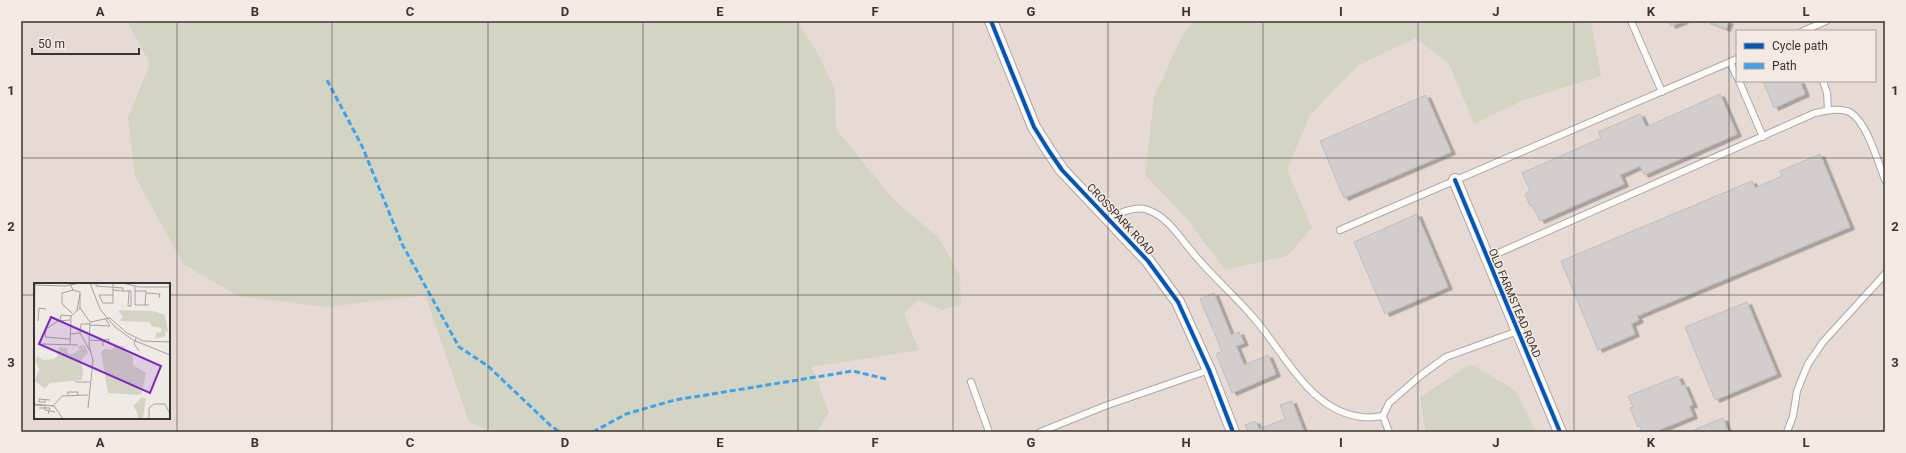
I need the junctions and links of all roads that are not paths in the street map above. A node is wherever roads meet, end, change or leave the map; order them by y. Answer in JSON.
{"nodes":[{"id":1,"x":991,"y":21,"type":"edge"},
{"id":2,"x":1631,"y":21,"type":"edge"},
{"id":3,"x":1826,"y":21,"type":"edge"},
{"id":4,"x":1805,"y":30,"type":"edge"},
{"id":5,"x":1736,"y":59,"type":"edge"},
{"id":6,"x":1730,"y":62,"type":"junction"},
{"id":7,"x":1736,"y":75,"type":"edge"},
{"id":8,"x":1739,"y":82,"type":"edge"},
{"id":9,"x":1824,"y":82,"type":"edge"},
{"id":10,"x":1662,"y":92,"type":"junction"},
{"id":11,"x":1828,"y":110,"type":"junction"},
{"id":12,"x":1763,"y":136,"type":"junction"},
{"id":13,"x":1455,"y":180,"type":"junction"},
{"id":14,"x":1885,"y":180,"type":"edge"},
{"id":15,"x":1107,"y":219,"type":"junction"},
{"id":16,"x":1340,"y":230,"type":"dead end"},
{"id":17,"x":1487,"y":258,"type":"junction"},
{"id":18,"x":1885,"y":274,"type":"edge"},
{"id":19,"x":1518,"y":332,"type":"junction"},
{"id":20,"x":1209,"y":370,"type":"junction"},
{"id":21,"x":971,"y":382,"type":"dead end"},
{"id":22,"x":1383,"y":416,"type":"junction"},
{"id":23,"x":989,"y":432,"type":"edge"},
{"id":24,"x":1040,"y":432,"type":"edge"},
{"id":25,"x":1232,"y":432,"type":"edge"},
{"id":26,"x":1389,"y":432,"type":"edge"},
{"id":27,"x":1560,"y":432,"type":"edge"},
{"id":28,"x":1787,"y":432,"type":"edge"}],
"edges":[{"from":1,"to":15,"type":"street","name":"CROSSPARK ROAD"},
{"from":2,"to":10,"type":"lane"},
{"from":3,"to":4,"type":"lane"},
{"from":5,"to":6,"type":"lane"},
{"from":6,"to":7,"type":"lane"},
{"from":6,"to":10,"type":"lane"},
{"from":8,"to":12,"type":"lane"},
{"from":9,"to":11,"type":"lane"},
{"from":10,"to":13,"type":"lane"},
{"from":11,"to":12,"type":"lane"},
{"from":11,"to":14,"type":"lane"},
{"from":12,"to":17,"type":"lane"},
{"from":13,"to":16,"type":"lane"},
{"from":13,"to":17,"type":"street","name":"OLD FARMSTEAD ROAD"},
{"from":15,"to":20,"type":"street","name":"CROSSPARK ROAD"},
{"from":15,"to":22,"type":"lane"},
{"from":17,"to":19,"type":"street","name":"OLD FARMSTEAD ROAD"},
{"from":18,"to":28,"type":"lane"},
{"from":19,"to":22,"type":"lane"},
{"from":19,"to":27,"type":"street","name":"OLD FARMSTEAD ROAD"},
{"from":20,"to":24,"type":"lane"},
{"from":20,"to":25,"type":"street","name":"CROSSPARK ROAD"},
{"from":21,"to":23,"type":"lane"},
{"from":22,"to":26,"type":"lane"}]}
